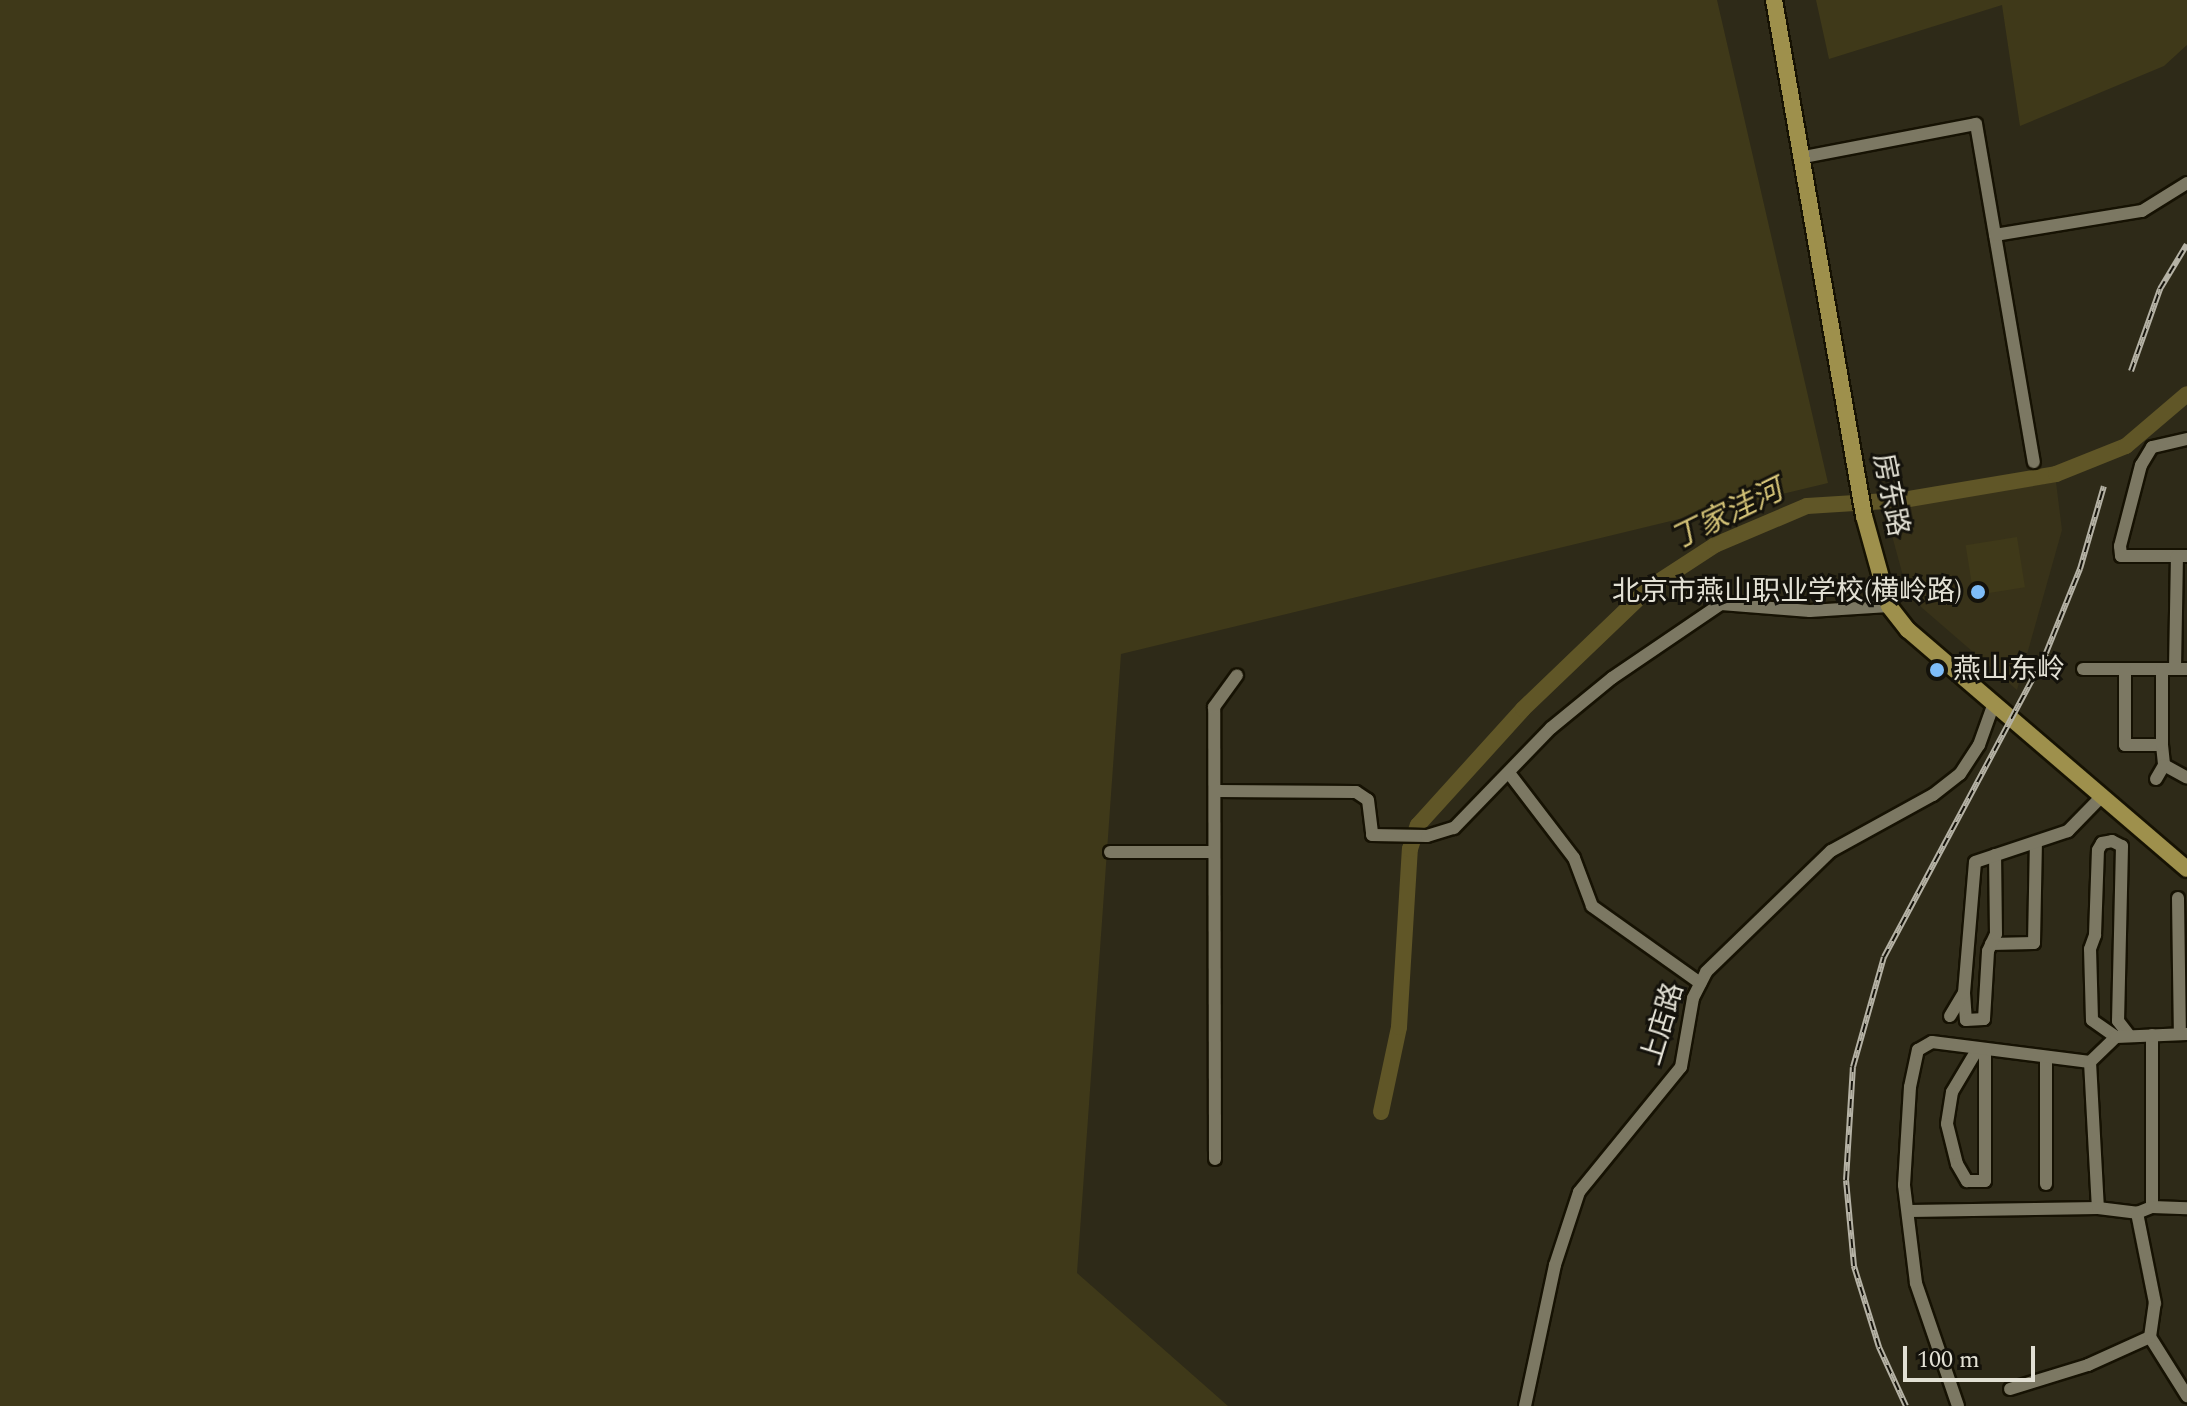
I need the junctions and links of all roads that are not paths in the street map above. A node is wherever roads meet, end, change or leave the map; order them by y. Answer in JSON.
{"nodes":[{"id":1,"x":1774,"y":0,"type":"edge"},
{"id":2,"x":1804,"y":157,"type":"junction"},
{"id":3,"x":2187,"y":183,"type":"edge"},
{"id":4,"x":1995,"y":235,"type":"junction"},
{"id":5,"x":2187,"y":439,"type":"edge"},
{"id":6,"x":2034,"y":462,"type":"dead end"},
{"id":7,"x":2182,"y":556,"type":"edge"},
{"id":8,"x":1889,"y":606,"type":"junction"},
{"id":9,"x":2083,"y":669,"type":"dead end"},
{"id":10,"x":2125,"y":669,"type":"junction"},
{"id":11,"x":2175,"y":669,"type":"edge"},
{"id":12,"x":1237,"y":675,"type":"dead end"},
{"id":13,"x":1994,"y":703,"type":"junction"},
{"id":14,"x":2162,"y":745,"type":"junction"},
{"id":15,"x":2164,"y":765,"type":"junction"},
{"id":16,"x":1509,"y":773,"type":"junction"},
{"id":17,"x":2187,"y":778,"type":"edge"},
{"id":18,"x":2156,"y":779,"type":"dead end"},
{"id":19,"x":1217,"y":791,"type":"junction"},
{"id":20,"x":2102,"y":796,"type":"junction"},
{"id":21,"x":2036,"y":842,"type":"junction"},
{"id":22,"x":1110,"y":852,"type":"dead end"},
{"id":23,"x":1213,"y":852,"type":"junction"},
{"id":24,"x":1995,"y":855,"type":"junction"},
{"id":25,"x":2187,"y":869,"type":"edge"},
{"id":26,"x":2178,"y":898,"type":"dead end"},
{"id":27,"x":1991,"y":944,"type":"junction"},
{"id":28,"x":1700,"y":983,"type":"junction"},
{"id":29,"x":1964,"y":993,"type":"junction"},
{"id":30,"x":1950,"y":1016,"type":"dead end"},
{"id":31,"x":2184,"y":1034,"type":"edge"},
{"id":32,"x":2122,"y":1035,"type":"junction"},
{"id":33,"x":2152,"y":1035,"type":"junction"},
{"id":34,"x":1981,"y":1050,"type":"junction"},
{"id":35,"x":2046,"y":1061,"type":"junction"},
{"id":36,"x":2090,"y":1062,"type":"junction"},
{"id":37,"x":1215,"y":1159,"type":"dead end"},
{"id":38,"x":2046,"y":1184,"type":"dead end"},
{"id":39,"x":2152,"y":1207,"type":"junction"},
{"id":40,"x":2098,"y":1208,"type":"junction"},
{"id":41,"x":2187,"y":1208,"type":"edge"},
{"id":42,"x":1910,"y":1211,"type":"junction"},
{"id":43,"x":2137,"y":1213,"type":"junction"},
{"id":44,"x":2150,"y":1337,"type":"junction"},
{"id":45,"x":2010,"y":1389,"type":"dead end"},
{"id":46,"x":2187,"y":1396,"type":"edge"},
{"id":47,"x":1525,"y":1406,"type":"edge"},
{"id":48,"x":1958,"y":1406,"type":"edge"}],
"edges":[{"from":1,"to":2,"type":"main road","name":"房东路"},
{"from":2,"to":4,"type":"street"},
{"from":2,"to":8,"type":"main road","name":"房东路"},
{"from":3,"to":4,"type":"street"},
{"from":4,"to":6,"type":"street"},
{"from":5,"to":7,"type":"street"},
{"from":7,"to":11,"type":"street"},
{"from":8,"to":13,"type":"main road","name":"房东路"},
{"from":8,"to":16,"type":"street"},
{"from":9,"to":10,"type":"street"},
{"from":10,"to":11,"type":"street"},
{"from":10,"to":14,"type":"street"},
{"from":11,"to":14,"type":"street"},
{"from":12,"to":19,"type":"street"},
{"from":13,"to":20,"type":"main road","name":"房东路"},
{"from":13,"to":28,"type":"street","name":"上店路"},
{"from":14,"to":15,"type":"street"},
{"from":15,"to":17,"type":"street"},
{"from":15,"to":18,"type":"street"},
{"from":16,"to":19,"type":"street"},
{"from":16,"to":28,"type":"street"},
{"from":19,"to":23,"type":"street"},
{"from":20,"to":21,"type":"street"},
{"from":20,"to":25,"type":"main road","name":"房东路"},
{"from":21,"to":24,"type":"street"},
{"from":21,"to":27,"type":"street"},
{"from":22,"to":23,"type":"street"},
{"from":23,"to":37,"type":"street"},
{"from":24,"to":27,"type":"street"},
{"from":24,"to":29,"type":"street"},
{"from":26,"to":31,"type":"street"},
{"from":27,"to":29,"type":"street"},
{"from":28,"to":47,"type":"street","name":"上店路"},
{"from":29,"to":30,"type":"street"},
{"from":31,"to":33,"type":"street"},
{"from":32,"to":32,"type":"street"},
{"from":32,"to":33,"type":"street"},
{"from":32,"to":36,"type":"street"},
{"from":33,"to":39,"type":"street"},
{"from":34,"to":34,"type":"street"},
{"from":34,"to":35,"type":"street"},
{"from":34,"to":42,"type":"street"},
{"from":35,"to":36,"type":"street"},
{"from":35,"to":38,"type":"street"},
{"from":36,"to":40,"type":"street"},
{"from":39,"to":41,"type":"street"},
{"from":39,"to":43,"type":"street"},
{"from":40,"to":42,"type":"street"},
{"from":40,"to":43,"type":"street"},
{"from":42,"to":48,"type":"street"},
{"from":43,"to":44,"type":"street"},
{"from":44,"to":45,"type":"street"},
{"from":44,"to":46,"type":"street"}]}
